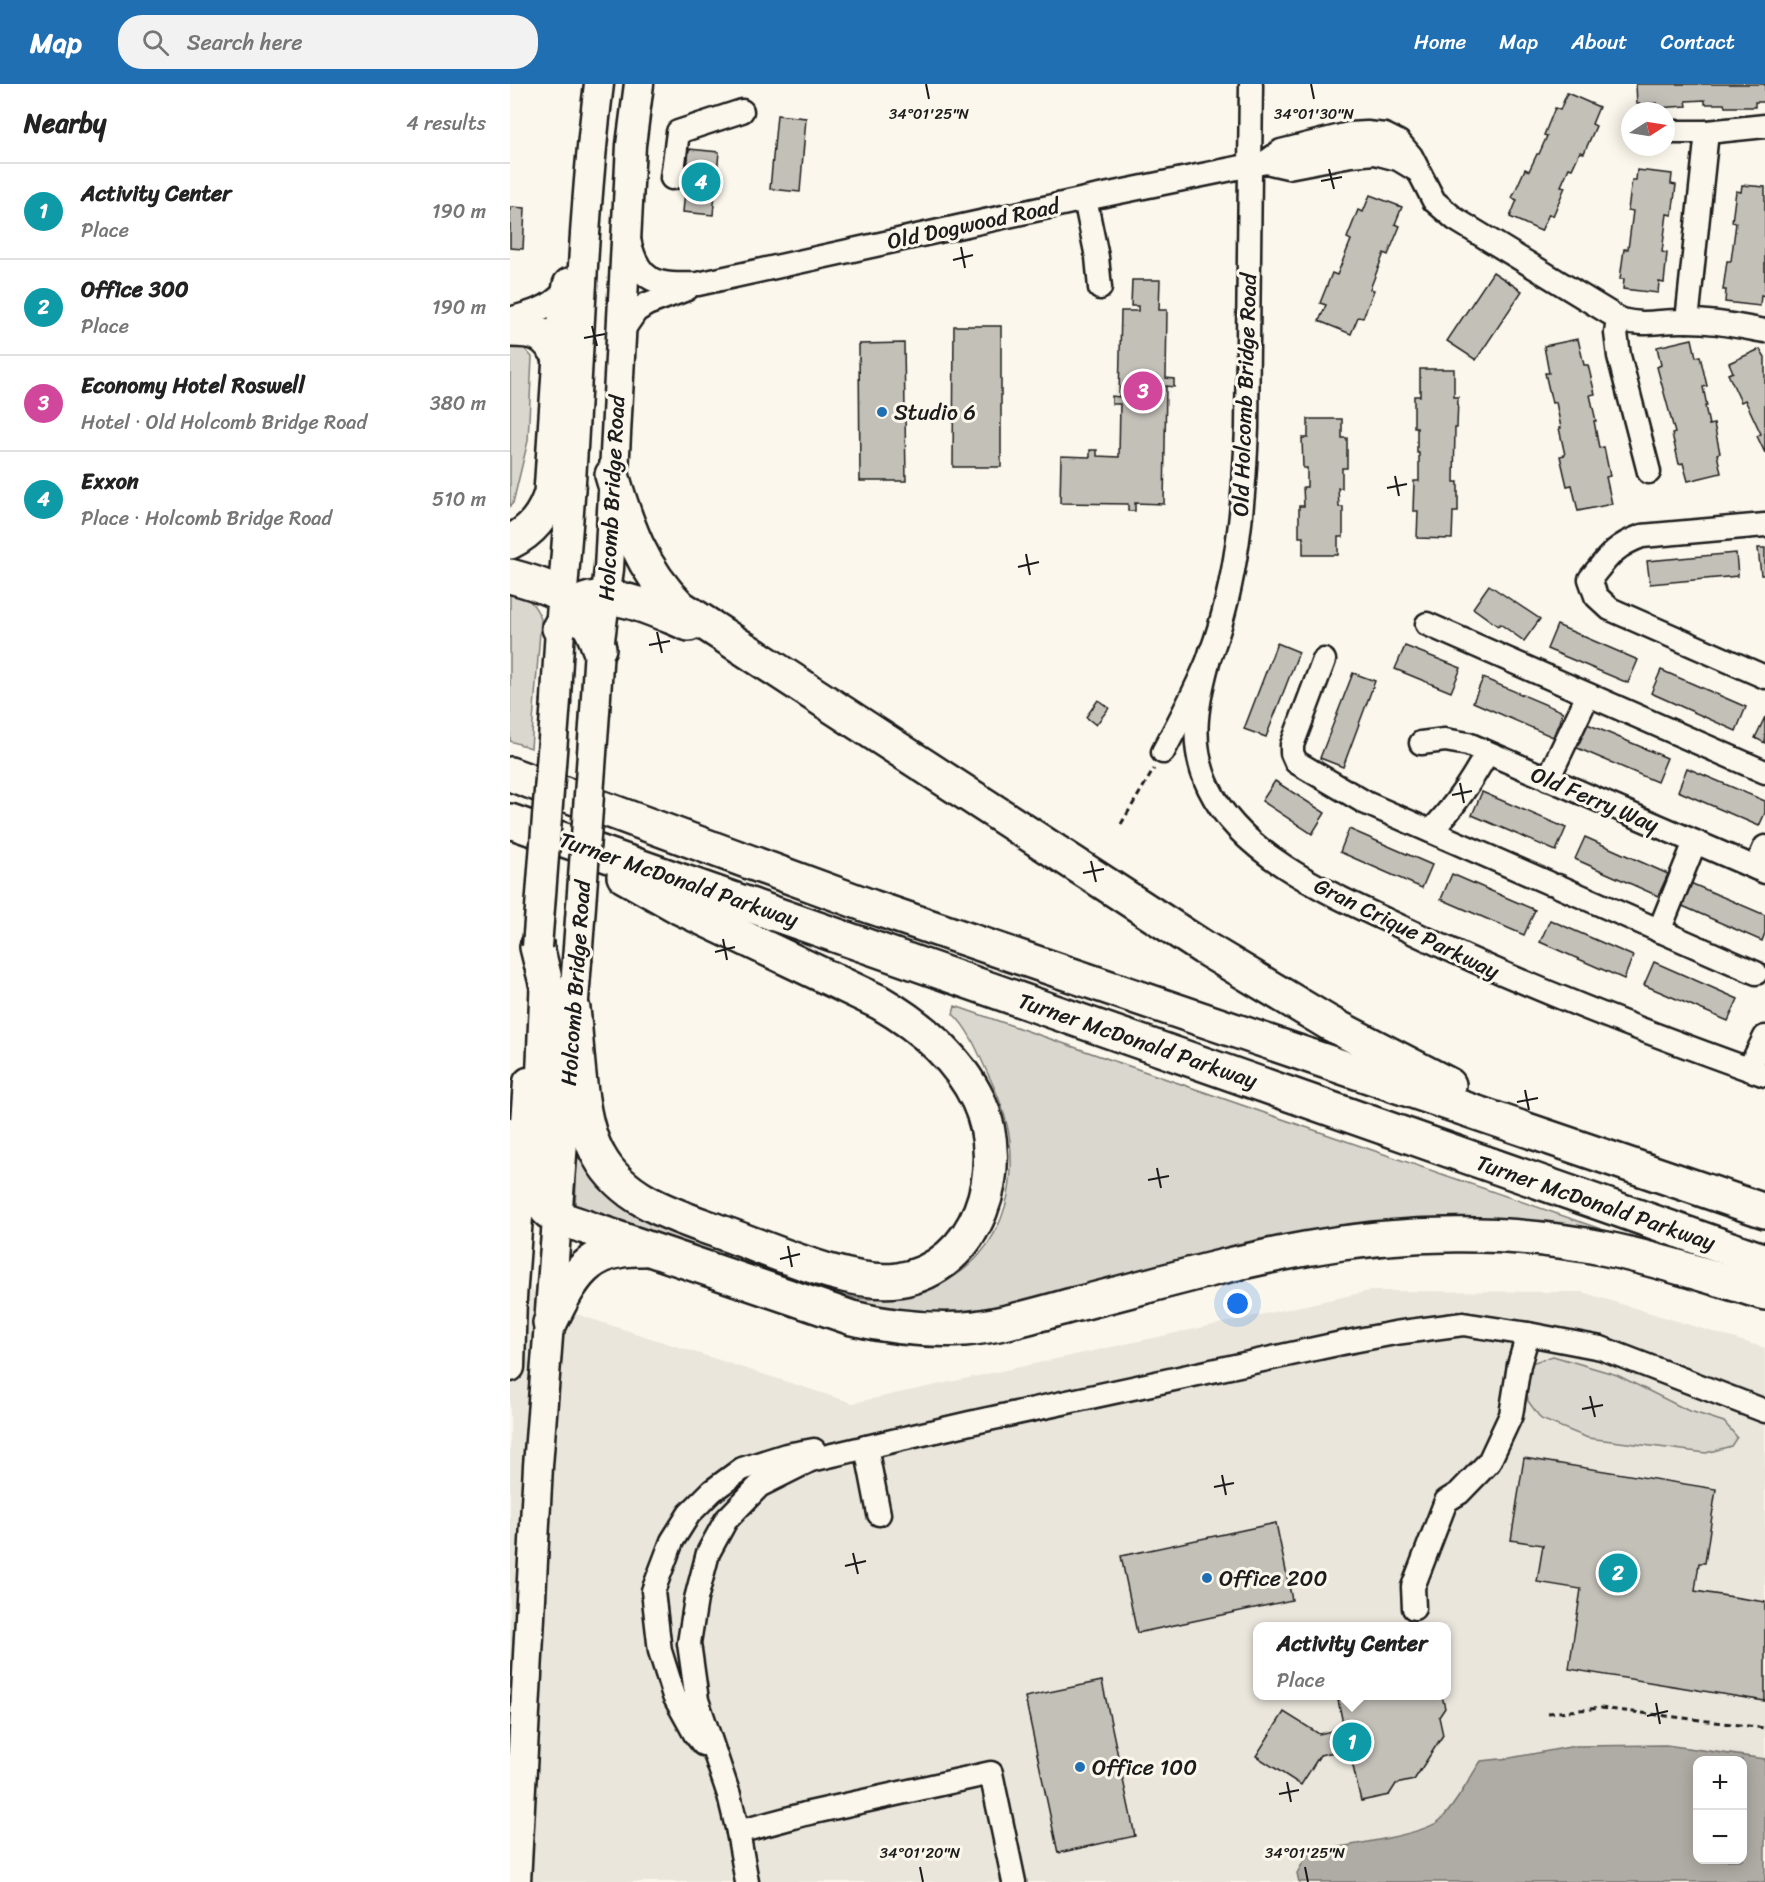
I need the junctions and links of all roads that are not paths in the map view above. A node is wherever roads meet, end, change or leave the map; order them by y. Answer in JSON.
{"nodes":[{"id":1,"x":599,"y":84,"type":"edge"},
{"id":2,"x":639,"y":84,"type":"edge"},
{"id":3,"x":1251,"y":84,"type":"edge"},
{"id":4,"x":742,"y":111,"type":"dead end"},
{"id":5,"x":1765,"y":126,"type":"edge"},
{"id":6,"x":1675,"y":132,"type":"edge"},
{"id":7,"x":1707,"y":132,"type":"junction"},
{"id":8,"x":1258,"y":164,"type":"junction"},
{"id":9,"x":672,"y":178,"type":"dead end"},
{"id":10,"x":1085,"y":199,"type":"junction"},
{"id":11,"x":585,"y":227,"type":"junction"},
{"id":12,"x":627,"y":231,"type":"junction"},
{"id":13,"x":698,"y":284,"type":"junction"},
{"id":14,"x":570,"y":285,"type":"junction"},
{"id":15,"x":1100,"y":288,"type":"dead end"},
{"id":16,"x":1618,"y":318,"type":"junction"},
{"id":17,"x":510,"y":319,"type":"edge"},
{"id":18,"x":1687,"y":321,"type":"junction"},
{"id":19,"x":510,"y":330,"type":"edge"},
{"id":20,"x":1765,"y":331,"type":"edge"},
{"id":21,"x":621,"y":333,"type":"junction"},
{"id":22,"x":560,"y":356,"type":"junction"},
{"id":23,"x":1648,"y":472,"type":"dead end"},
{"id":24,"x":612,"y":474,"type":"junction"},
{"id":25,"x":1765,"y":525,"type":"edge"},
{"id":26,"x":510,"y":542,"type":"edge"},
{"id":27,"x":510,"y":576,"type":"edge"},
{"id":28,"x":606,"y":598,"type":"junction"},
{"id":29,"x":566,"y":610,"type":"junction"},
{"id":30,"x":1427,"y":624,"type":"dead end"},
{"id":31,"x":729,"y":641,"type":"junction"},
{"id":32,"x":599,"y":648,"type":"junction"},
{"id":33,"x":1211,"y":651,"type":"junction"},
{"id":34,"x":1324,"y":660,"type":"dead end"},
{"id":35,"x":1765,"y":677,"type":"edge"},
{"id":36,"x":1588,"y":696,"type":"junction"},
{"id":37,"x":1422,"y":743,"type":"dead end"},
{"id":38,"x":1164,"y":752,"type":"road end"},
{"id":39,"x":1487,"y":753,"type":"junction"},
{"id":40,"x":1765,"y":772,"type":"edge"},
{"id":41,"x":510,"y":774,"type":"edge"},
{"id":42,"x":1548,"y":779,"type":"junction"},
{"id":43,"x":510,"y":821,"type":"edge"},
{"id":44,"x":1431,"y":831,"type":"junction"},
{"id":45,"x":572,"y":842,"type":"junction"},
{"id":46,"x":1695,"y":842,"type":"junction"},
{"id":47,"x":1765,"y":847,"type":"edge"},
{"id":48,"x":1760,"y":870,"type":"edge"},
{"id":49,"x":1659,"y":930,"type":"junction"},
{"id":50,"x":537,"y":947,"type":"junction"},
{"id":51,"x":1756,"y":973,"type":"dead end"},
{"id":52,"x":573,"y":1009,"type":"junction"},
{"id":53,"x":1765,"y":1037,"type":"edge"},
{"id":54,"x":1757,"y":1072,"type":"edge"},
{"id":55,"x":1538,"y":1132,"type":"junction"},
{"id":56,"x":510,"y":1135,"type":"edge"},
{"id":57,"x":519,"y":1205,"type":"junction"},
{"id":58,"x":1765,"y":1210,"type":"edge"},
{"id":59,"x":558,"y":1217,"type":"junction"},
{"id":60,"x":662,"y":1252,"type":"junction"},
{"id":61,"x":1765,"y":1261,"type":"edge"},
{"id":62,"x":1765,"y":1293,"type":"edge"},
{"id":63,"x":550,"y":1323,"type":"junction"},
{"id":64,"x":1528,"y":1334,"type":"junction"},
{"id":65,"x":510,"y":1367,"type":"edge"},
{"id":66,"x":1765,"y":1411,"type":"edge"},
{"id":67,"x":866,"y":1447,"type":"junction"},
{"id":68,"x":879,"y":1514,"type":"dead end"},
{"id":69,"x":1414,"y":1608,"type":"dead end"},
{"id":70,"x":719,"y":1764,"type":"junction"},
{"id":71,"x":738,"y":1832,"type":"junction"},
{"id":72,"x":516,"y":1882,"type":"edge"},
{"id":73,"x":747,"y":1882,"type":"edge"},
{"id":74,"x":1014,"y":1882,"type":"edge"}],
"edges":[{"from":1,"to":11,"type":"main road","name":"Holcomb Bridge Road"},
{"from":2,"to":12,"type":"main road","name":"Holcomb Bridge Road"},
{"from":3,"to":8,"type":"street","name":"Old Holcomb Bridge Road"},
{"from":4,"to":9,"type":"street"},
{"from":5,"to":7,"type":"street"},
{"from":6,"to":7,"type":"street"},
{"from":7,"to":18,"type":"street"},
{"from":8,"to":10,"type":"street","name":"Old Dogwood Road"},
{"from":8,"to":16,"type":"street","name":"Old Dogwood Road"},
{"from":8,"to":33,"type":"street","name":"Old Holcomb Bridge Road"},
{"from":10,"to":13,"type":"street","name":"Old Dogwood Road"},
{"from":10,"to":15,"type":"street"},
{"from":11,"to":14,"type":"main road"},
{"from":11,"to":29,"type":"main road","name":"Holcomb Bridge Road"},
{"from":12,"to":13,"type":"street","name":"Old Dogwood Road"},
{"from":12,"to":21,"type":"main road","name":"Holcomb Bridge Road"},
{"from":13,"to":21,"type":"street","name":"Old Dogwood Road"},
{"from":14,"to":17,"type":"street"},
{"from":14,"to":22,"type":"highway"},
{"from":16,"to":18,"type":"street"},
{"from":16,"to":23,"type":"street"},
{"from":18,"to":20,"type":"street"},
{"from":19,"to":22,"type":"highway"},
{"from":21,"to":24,"type":"main road","name":"Holcomb Bridge Road"},
{"from":22,"to":26,"type":"highway"},
{"from":24,"to":28,"type":"main road","name":"Holcomb Bridge Road"},
{"from":24,"to":31,"type":"highway"},
{"from":25,"to":35,"type":"street"},
{"from":27,"to":29,"type":"highway"},
{"from":28,"to":29,"type":"highway"},
{"from":28,"to":31,"type":"highway"},
{"from":28,"to":32,"type":"main road","name":"Holcomb Bridge Road"},
{"from":29,"to":32,"type":"highway"},
{"from":29,"to":50,"type":"main road","name":"Holcomb Bridge Road","bridge":true},
{"from":30,"to":36,"type":"street"},
{"from":31,"to":55,"type":"highway"},
{"from":32,"to":52,"type":"main road","name":"Holcomb Bridge Road","bridge":true},
{"from":33,"to":38,"type":"street","name":"Old Holcomb Bridge Road"},
{"from":33,"to":54,"type":"street","name":"Gran Crique Parkway"},
{"from":34,"to":44,"type":"street"},
{"from":36,"to":40,"type":"street"},
{"from":36,"to":42,"type":"street"},
{"from":37,"to":39,"type":"street","name":"Old Ferry Way"},
{"from":39,"to":42,"type":"street","name":"Old Ferry Way"},
{"from":39,"to":44,"type":"street"},
{"from":41,"to":55,"type":"highway","name":"Turner McDonald Parkway"},
{"from":42,"to":46,"type":"street","name":"Old Ferry Way"},
{"from":43,"to":45,"type":"highway","name":"Turner McDonald Parkway"},
{"from":44,"to":49,"type":"street"},
{"from":45,"to":52,"type":"highway"},
{"from":45,"to":61,"type":"highway","name":"Turner McDonald Parkway"},
{"from":46,"to":48,"type":"street","name":"Old Ferry Way"},
{"from":46,"to":49,"type":"street"},
{"from":47,"to":48,"type":"street"},
{"from":49,"to":51,"type":"street"},
{"from":50,"to":57,"type":"main road","name":"Holcomb Bridge Road"},
{"from":50,"to":59,"type":"highway"},
{"from":52,"to":59,"type":"main road","name":"Holcomb Bridge Road"},
{"from":53,"to":54,"type":"street"},
{"from":55,"to":58,"type":"highway","name":"Turner McDonald Parkway"},
{"from":56,"to":57,"type":"highway"},
{"from":57,"to":65,"type":"main road","name":"Holcomb Bridge Road"},
{"from":59,"to":60,"type":"highway"},
{"from":59,"to":63,"type":"main road","name":"Holcomb Bridge Road"},
{"from":60,"to":62,"type":"highway"},
{"from":60,"to":63,"type":"highway"},
{"from":63,"to":72,"type":"main road","name":"Holcomb Bridge Road"},
{"from":64,"to":66,"type":"street"},
{"from":64,"to":67,"type":"street"},
{"from":64,"to":69,"type":"street"},
{"from":67,"to":68,"type":"street"},
{"from":67,"to":70,"type":"street"},
{"from":67,"to":70,"type":"street"},
{"from":70,"to":71,"type":"street"},
{"from":71,"to":73,"type":"street"},
{"from":71,"to":74,"type":"street"}]}
